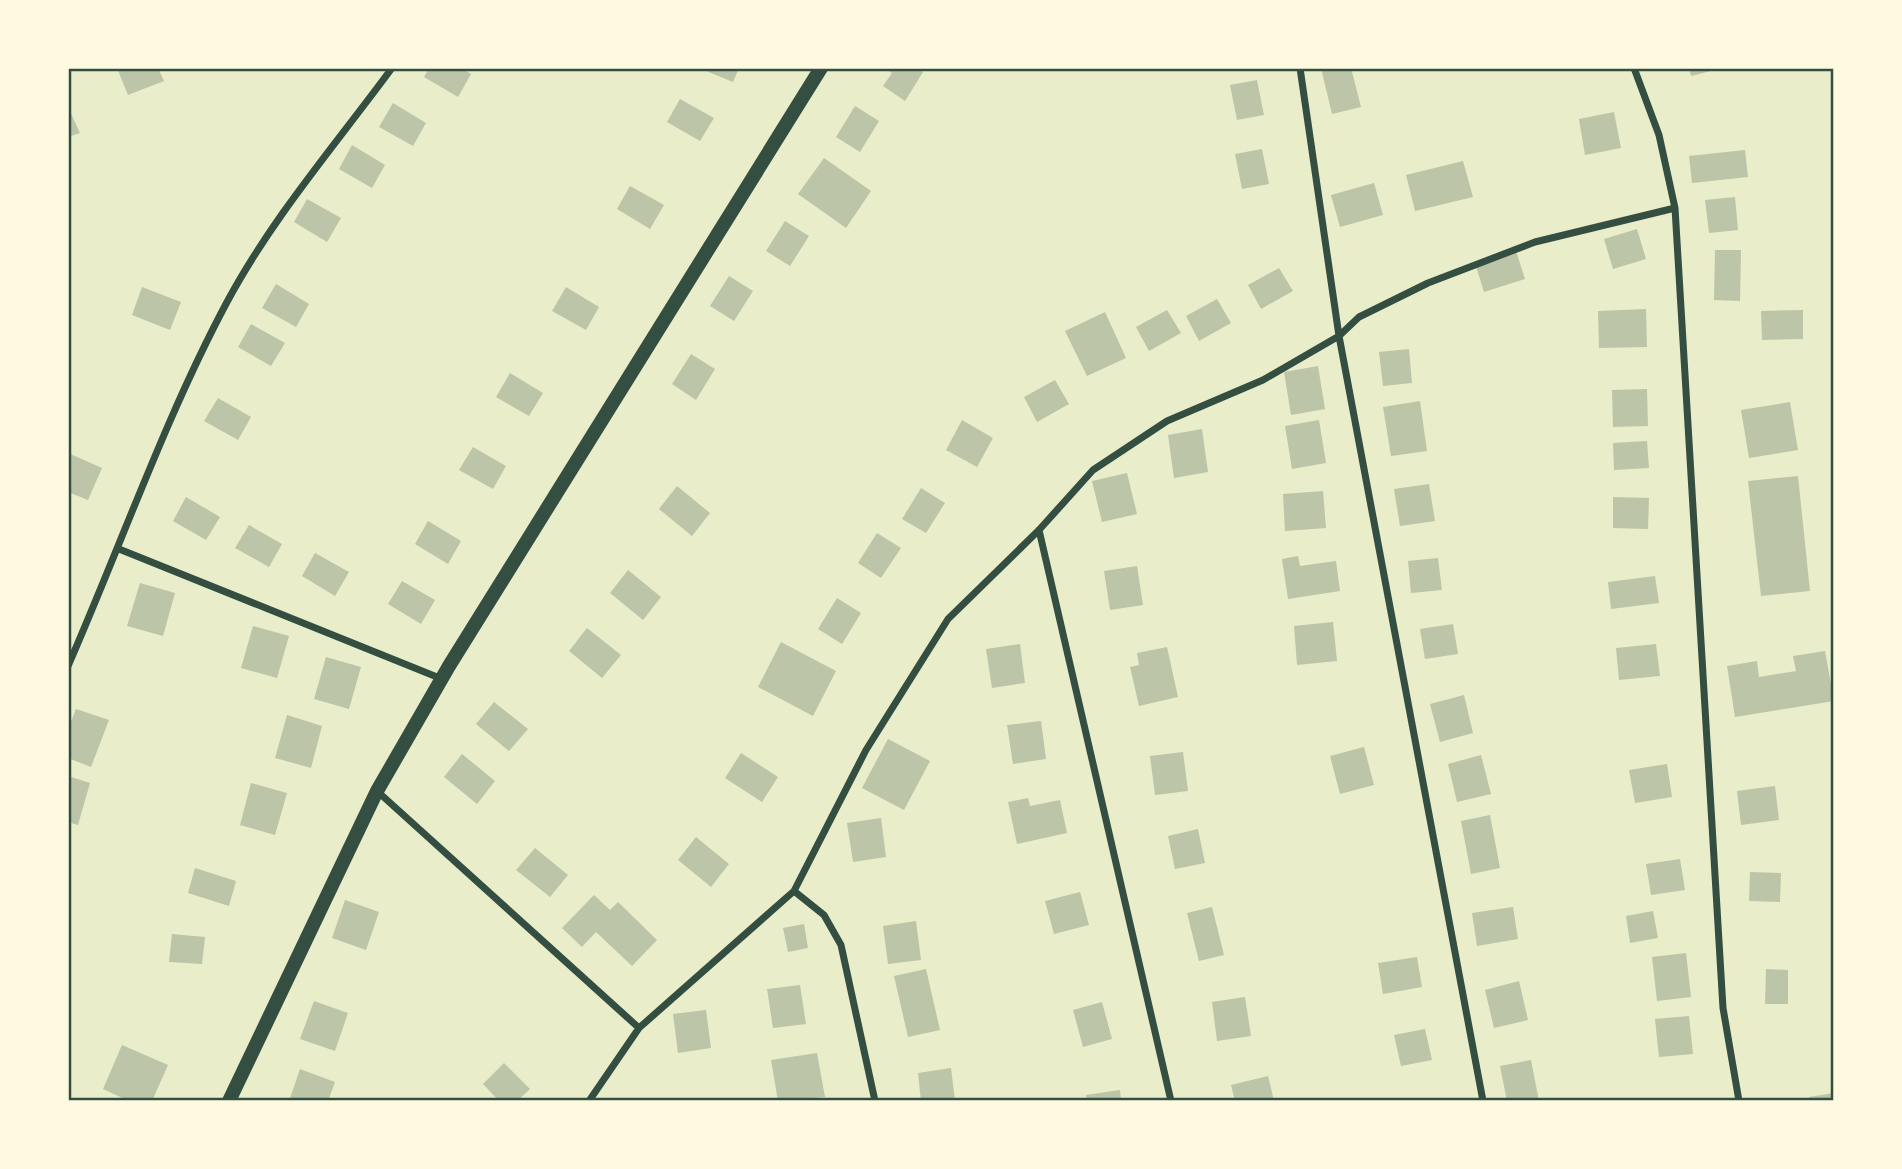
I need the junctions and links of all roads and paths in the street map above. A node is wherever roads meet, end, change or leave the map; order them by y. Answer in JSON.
{"nodes":[{"id":1,"x":392,"y":68,"type":"edge"},
{"id":2,"x":821,"y":68,"type":"edge"},
{"id":3,"x":1300,"y":68,"type":"edge"},
{"id":4,"x":1634,"y":68,"type":"edge"},
{"id":5,"x":1675,"y":208,"type":"junction"},
{"id":6,"x":1339,"y":336,"type":"junction"},
{"id":7,"x":1039,"y":530,"type":"junction"},
{"id":8,"x":119,"y":549,"type":"junction"},
{"id":9,"x":68,"y":666,"type":"edge"},
{"id":10,"x":442,"y":679,"type":"junction"},
{"id":11,"x":377,"y":791,"type":"junction"},
{"id":12,"x":794,"y":891,"type":"junction"},
{"id":13,"x":639,"y":1028,"type":"junction"},
{"id":14,"x":229,"y":1101,"type":"edge"},
{"id":15,"x":589,"y":1101,"type":"edge"},
{"id":16,"x":875,"y":1101,"type":"edge"},
{"id":17,"x":1171,"y":1101,"type":"edge"},
{"id":18,"x":1483,"y":1101,"type":"edge"},
{"id":19,"x":1739,"y":1101,"type":"edge"}],
"edges":[{"from":1,"to":8,"type":"street"},
{"from":2,"to":10,"type":"main road"},
{"from":3,"to":6,"type":"street"},
{"from":4,"to":5,"type":"street"},
{"from":5,"to":6,"type":"street"},
{"from":5,"to":19,"type":"street"},
{"from":6,"to":7,"type":"street"},
{"from":6,"to":18,"type":"street"},
{"from":7,"to":12,"type":"street"},
{"from":7,"to":17,"type":"street"},
{"from":8,"to":9,"type":"street"},
{"from":8,"to":10,"type":"street"},
{"from":10,"to":11,"type":"main road"},
{"from":11,"to":13,"type":"street"},
{"from":11,"to":14,"type":"main road"},
{"from":12,"to":13,"type":"street"},
{"from":12,"to":16,"type":"street"},
{"from":13,"to":15,"type":"street"}]}
